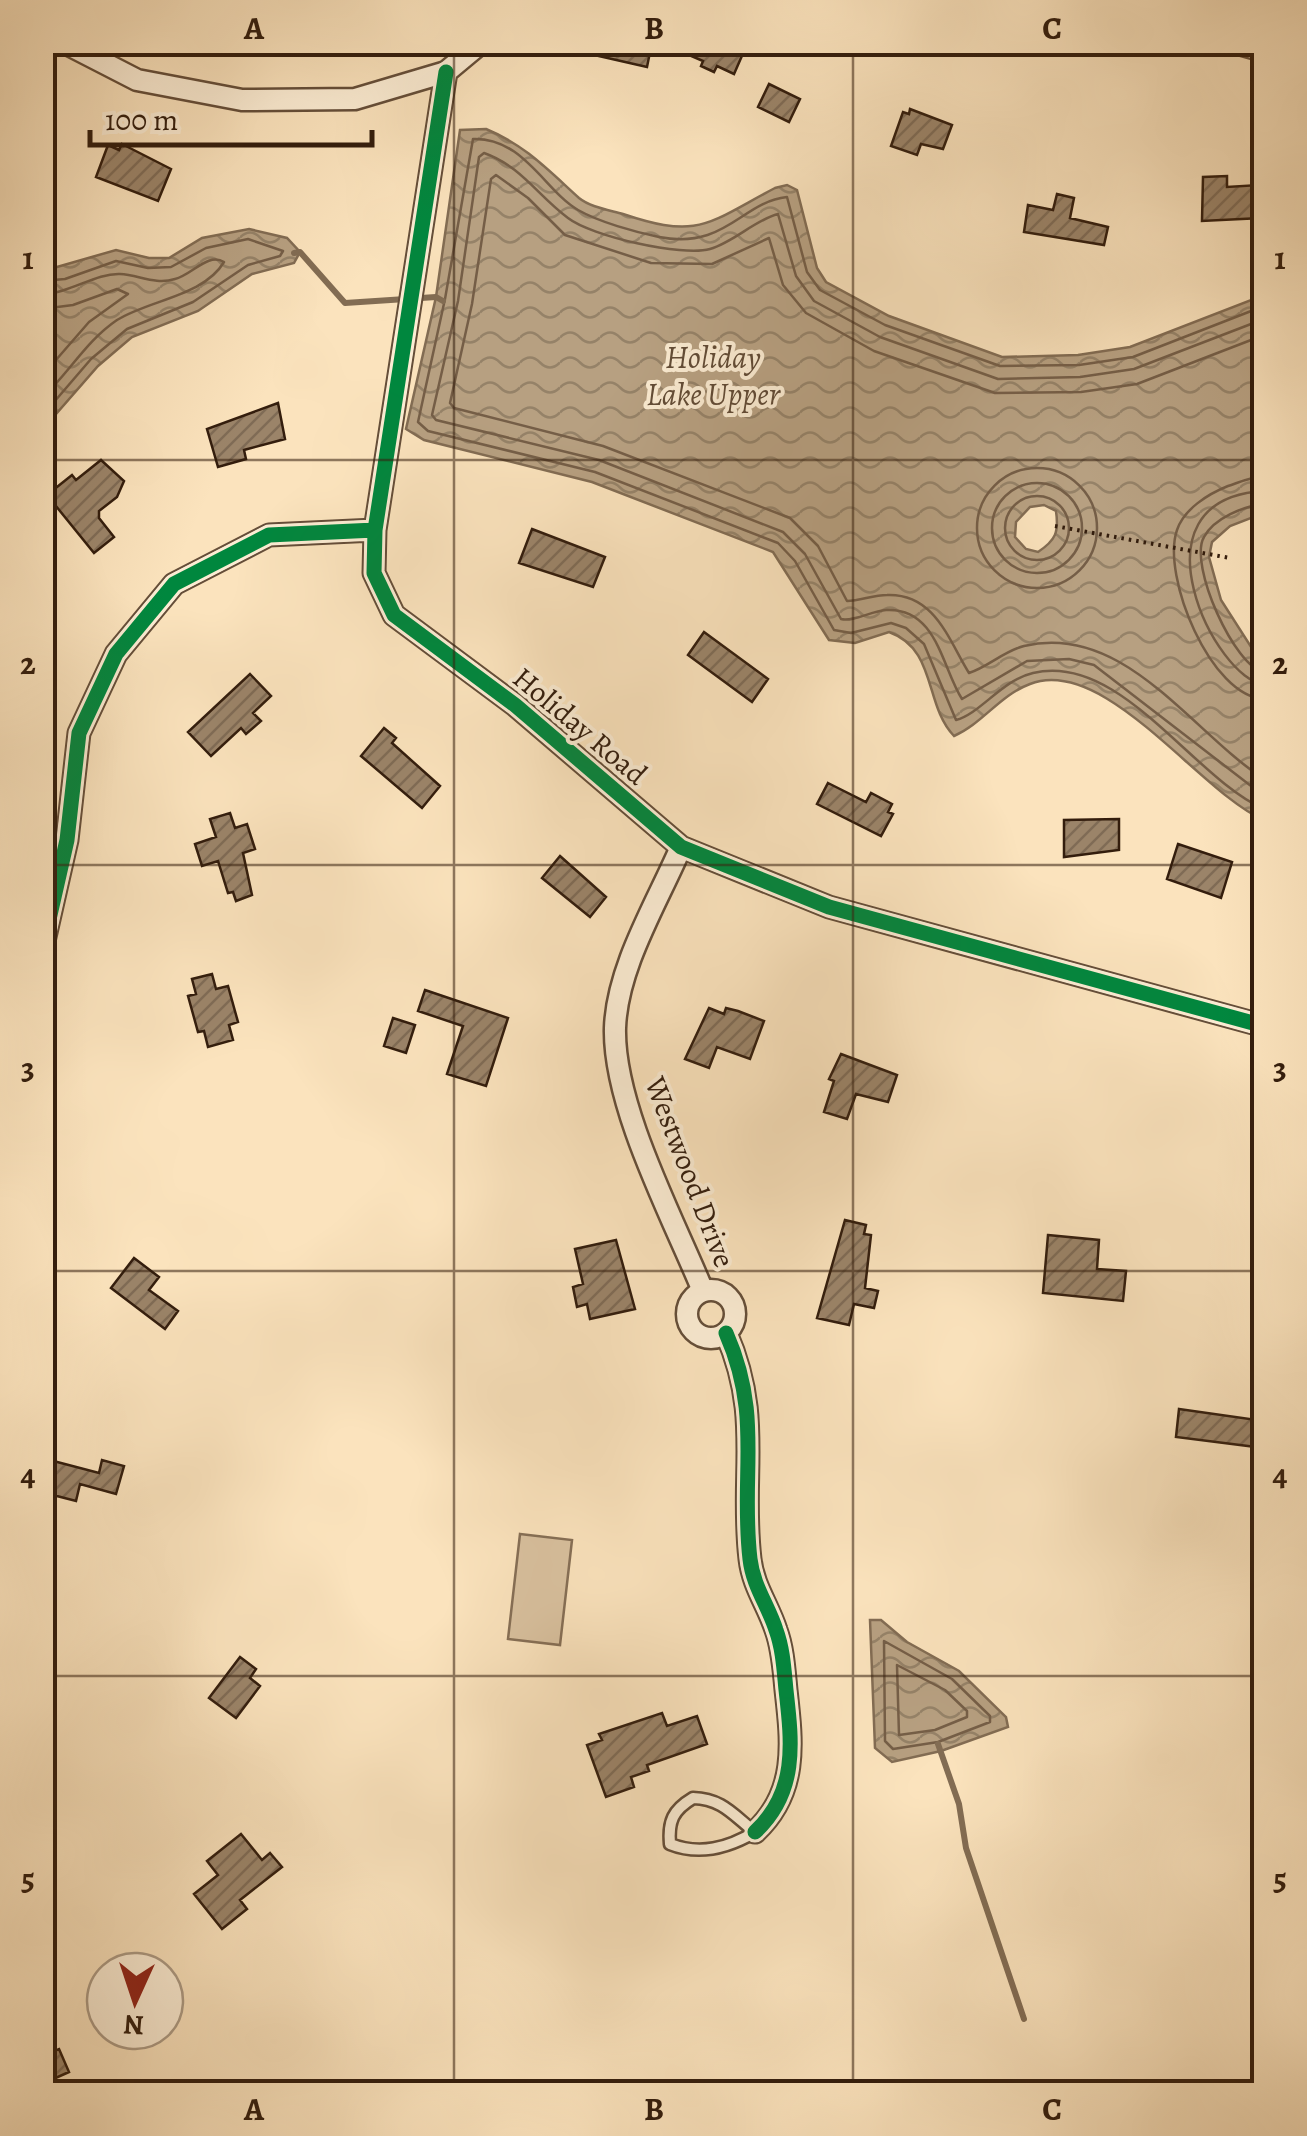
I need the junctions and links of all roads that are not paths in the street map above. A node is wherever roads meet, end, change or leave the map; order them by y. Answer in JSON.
{"nodes":[{"id":1,"x":63,"y":42,"type":"edge"},
{"id":2,"x":482,"y":42,"type":"edge"},
{"id":3,"x":1232,"y":42,"type":"edge"},
{"id":4,"x":1264,"y":51,"type":"edge"},
{"id":5,"x":446,"y":72,"type":"junction"},
{"id":6,"x":375,"y":530,"type":"junction"},
{"id":7,"x":680,"y":847,"type":"junction"},
{"id":8,"x":42,"y":950,"type":"edge"},
{"id":9,"x":1264,"y":1026,"type":"edge"},
{"id":10,"x":703,"y":1291,"type":"junction"},
{"id":11,"x":726,"y":1333,"type":"junction"},
{"id":12,"x":756,"y":1832,"type":"junction"}],
"edges":[{"from":1,"to":5,"type":"street"},
{"from":2,"to":5,"type":"street"},
{"from":3,"to":4,"type":"street"},
{"from":5,"to":6,"type":"street","name":"Holiday Road"},
{"from":6,"to":7,"type":"street","name":"Holiday Road"},
{"from":6,"to":8,"type":"street"},
{"from":7,"to":9,"type":"street","name":"Holiday Road"},
{"from":7,"to":10,"type":"street","name":"Westwood Drive"},
{"from":10,"to":11,"type":"street","name":"Westwood Drive"},
{"from":10,"to":11,"type":"street","name":"Westwood Drive"},
{"from":11,"to":12,"type":"street","name":"Westwood Drive"},
{"from":12,"to":12,"type":"lane"}]}
